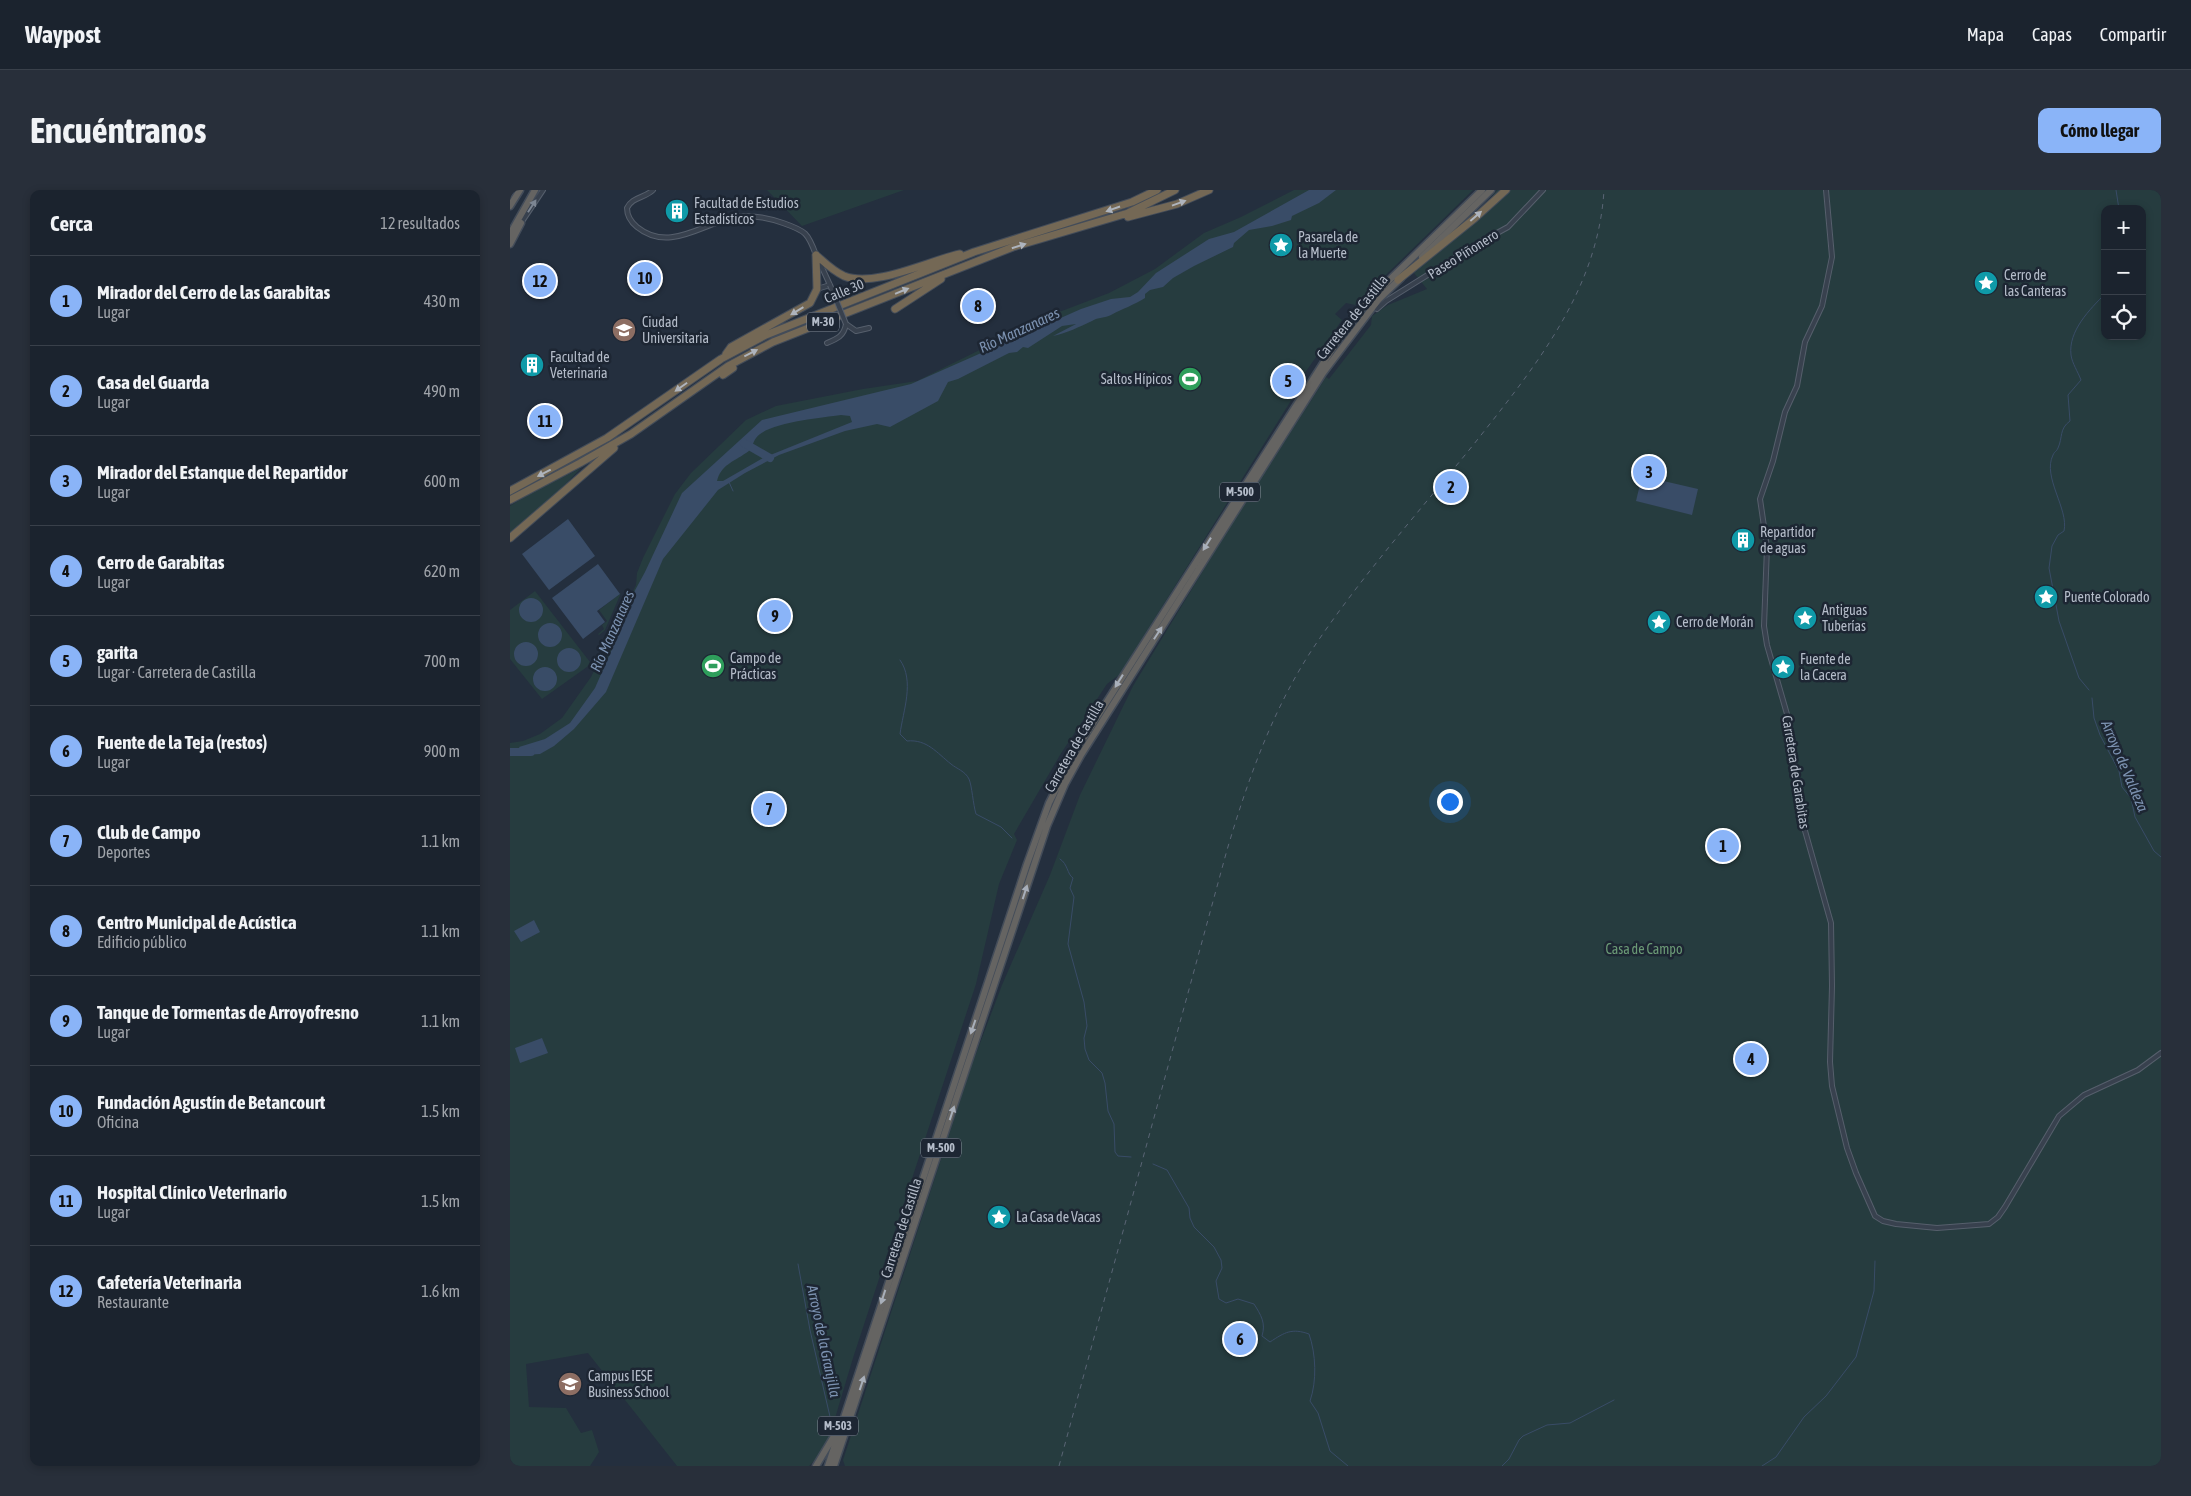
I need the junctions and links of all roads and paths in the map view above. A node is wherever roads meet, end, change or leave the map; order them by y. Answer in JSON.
{"nodes":[{"id":1,"x":520,"y":190,"type":"edge"},
{"id":2,"x":535,"y":190,"type":"edge"},
{"id":3,"x":543,"y":190,"type":"edge"},
{"id":4,"x":653,"y":190,"type":"edge"},
{"id":5,"x":1158,"y":190,"type":"edge"},
{"id":6,"x":1175,"y":190,"type":"edge"},
{"id":7,"x":1209,"y":190,"type":"edge"},
{"id":8,"x":1482,"y":190,"type":"edge"},
{"id":9,"x":1491,"y":190,"type":"edge"},
{"id":10,"x":1506,"y":190,"type":"edge"},
{"id":11,"x":1543,"y":190,"type":"edge"},
{"id":12,"x":1826,"y":190,"type":"edge"},
{"id":13,"x":510,"y":206,"type":"edge"},
{"id":14,"x":1115,"y":217,"type":"junction"},
{"id":15,"x":521,"y":223,"type":"joint"},
{"id":16,"x":510,"y":234,"type":"edge"},
{"id":17,"x":510,"y":244,"type":"edge"},
{"id":18,"x":974,"y":252,"type":"junction"},
{"id":19,"x":816,"y":254,"type":"junction"},
{"id":20,"x":956,"y":269,"type":"junction"},
{"id":21,"x":1398,"y":280,"type":"junction"},
{"id":22,"x":830,"y":285,"type":"junction"},
{"id":23,"x":817,"y":289,"type":"junction"},
{"id":24,"x":895,"y":309,"type":"dead end"},
{"id":25,"x":1377,"y":309,"type":"dead end"},
{"id":26,"x":846,"y":324,"type":"junction"},
{"id":27,"x":870,"y":328,"type":"dead end"},
{"id":28,"x":827,"y":344,"type":"dead end"},
{"id":29,"x":721,"y":359,"type":"junction"},
{"id":30,"x":733,"y":368,"type":"dead end"},
{"id":31,"x":695,"y":387,"type":"junction"},
{"id":32,"x":631,"y":434,"type":"junction"},
{"id":33,"x":510,"y":491,"type":"edge"},
{"id":34,"x":510,"y":500,"type":"edge"},
{"id":35,"x":510,"y":538,"type":"edge"},
{"id":36,"x":1044,"y":826,"type":"junction"},
{"id":37,"x":1030,"y":865,"type":"junction"},
{"id":38,"x":2161,"y":1053,"type":"edge"},
{"id":39,"x":854,"y":1384,"type":"junction"},
{"id":40,"x":816,"y":1466,"type":"edge"},
{"id":41,"x":828,"y":1466,"type":"edge"},
{"id":42,"x":836,"y":1466,"type":"edge"}],
"edges":[{"from":1,"to":13,"type":"highway"},
{"from":2,"to":16,"type":"highway"},
{"from":15,"to":3,"type":"street","one_way":true},
{"from":4,"to":19,"type":"street"},
{"from":5,"to":18,"type":"highway","name":"Calle 30","number":"M-30","one_way":true},
{"from":6,"to":14,"type":"highway","name":"Calle 30","number":"M-30"},
{"from":14,"to":7,"type":"highway","one_way":true},
{"from":8,"to":36,"type":"highway","name":"Carretera de Castilla","number":"M-500","one_way":true},
{"from":9,"to":21,"type":"highway","name":"Carretera de Castilla","number":"M-500"},
{"from":21,"to":10,"type":"highway","one_way":true},
{"from":11,"to":25,"type":"street","name":"Paseo Piñonero"},
{"from":12,"to":38,"type":"street","name":"Carretera de Garabitas"},
{"from":20,"to":14,"type":"highway","name":"Calle 30","number":"M-30","one_way":true},
{"from":15,"to":17,"type":"highway"},
{"from":18,"to":19,"type":"highway"},
{"from":18,"to":29,"type":"highway","name":"Calle 30","number":"M-30"},
{"from":19,"to":22,"type":"street"},
{"from":19,"to":23,"type":"highway"},
{"from":20,"to":24,"type":"highway"},
{"from":31,"to":20,"type":"highway","name":"Calle 30","number":"M-30","one_way":true},
{"from":36,"to":21,"type":"highway","name":"Carretera de Castilla","number":"M-500","one_way":true},
{"from":22,"to":23,"type":"street"},
{"from":22,"to":26,"type":"street","bridge":true},
{"from":23,"to":29,"type":"highway","one_way":true},
{"from":26,"to":27,"type":"street"},
{"from":26,"to":28,"type":"street"},
{"from":29,"to":33,"type":"highway","name":"Calle 30","number":"M-30","one_way":true},
{"from":30,"to":31,"type":"highway"},
{"from":31,"to":32,"type":"highway","number":"M-30"},
{"from":32,"to":34,"type":"highway","number":"M-30"},
{"from":32,"to":35,"type":"highway"},
{"from":36,"to":37,"type":"highway","name":"Carretera de Castilla","number":"M-500"},
{"from":37,"to":39,"type":"highway","name":"Carretera de Castilla","number":"M-500","one_way":true},
{"from":42,"to":37,"type":"highway","name":"Carretera de Castilla","number":"M-500","one_way":true},
{"from":39,"to":40,"type":"highway","number":"M-503"},
{"from":39,"to":41,"type":"highway","name":"Carretera de Castilla","number":"M-500"}]}
